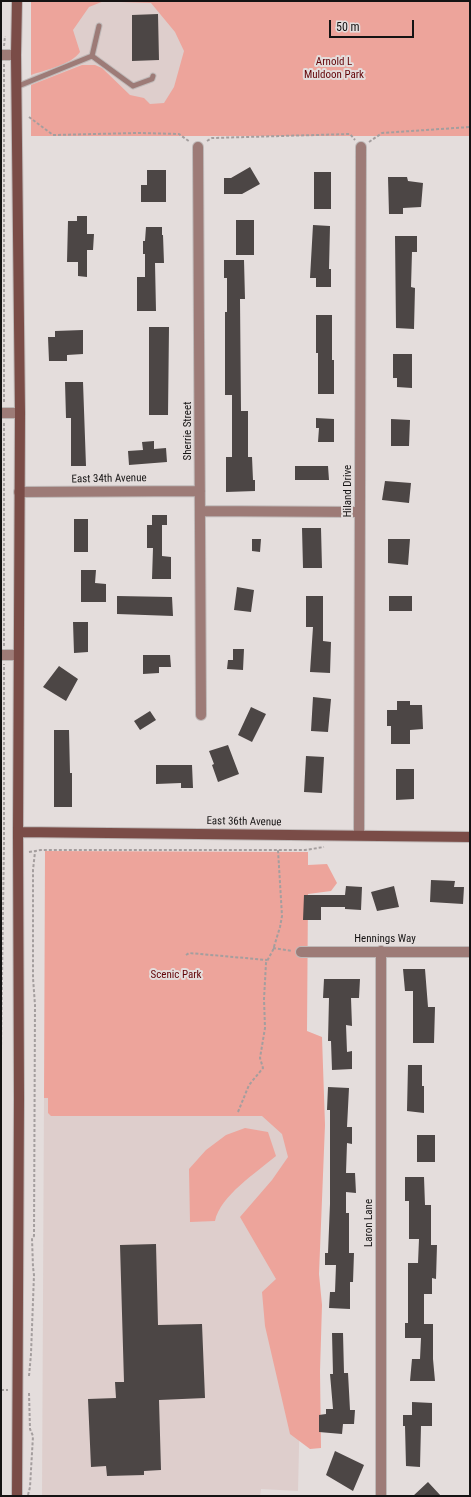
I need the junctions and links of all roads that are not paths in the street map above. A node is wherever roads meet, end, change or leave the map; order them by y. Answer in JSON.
{"nodes":[{"id":1,"x":17,"y":1,"type":"edge"},
{"id":2,"x":99,"y":26,"type":"dead end"},
{"id":3,"x":16,"y":54,"type":"junction"},
{"id":4,"x":2,"y":55,"type":"edge"},
{"id":5,"x":92,"y":56,"type":"junction"},
{"id":6,"x":153,"y":76,"type":"dead end"},
{"id":7,"x":16,"y":87,"type":"junction"},
{"id":8,"x":198,"y":147,"type":"road end"},
{"id":9,"x":361,"y":147,"type":"road end"},
{"id":10,"x":2,"y":413,"type":"edge"},
{"id":11,"x":20,"y":413,"type":"junction"},
{"id":12,"x":200,"y":491,"type":"junction"},
{"id":13,"x":19,"y":492,"type":"junction"},
{"id":14,"x":200,"y":512,"type":"junction"},
{"id":15,"x":360,"y":512,"type":"junction"},
{"id":16,"x":2,"y":655,"type":"edge"},
{"id":17,"x":18,"y":655,"type":"junction"},
{"id":18,"x":201,"y":715,"type":"dead end"},
{"id":19,"x":18,"y":832,"type":"junction"},
{"id":20,"x":359,"y":835,"type":"junction"},
{"id":21,"x":470,"y":837,"type":"edge"},
{"id":22,"x":381,"y":951,"type":"junction"},
{"id":23,"x":301,"y":952,"type":"road end"},
{"id":24,"x":470,"y":952,"type":"edge"},
{"id":25,"x":17,"y":1496,"type":"edge"},
{"id":26,"x":381,"y":1496,"type":"edge"}],
"edges":[{"from":1,"to":3,"type":"street"},
{"from":2,"to":5,"type":"lane"},
{"from":3,"to":4,"type":"street"},
{"from":3,"to":7,"type":"street"},
{"from":5,"to":6,"type":"lane"},
{"from":5,"to":7,"type":"lane"},
{"from":7,"to":11,"type":"street"},
{"from":8,"to":12,"type":"street","name":"Sherrie Street"},
{"from":9,"to":15,"type":"street","name":"Hiland Drive"},
{"from":10,"to":11,"type":"street"},
{"from":11,"to":13,"type":"street"},
{"from":12,"to":13,"type":"street","name":"East 34th Avenue"},
{"from":12,"to":14,"type":"street","name":"Sherrie Street"},
{"from":13,"to":17,"type":"street"},
{"from":14,"to":15,"type":"street"},
{"from":14,"to":18,"type":"street","name":"Sherrie Street"},
{"from":15,"to":20,"type":"street","name":"Hiland Drive"},
{"from":16,"to":17,"type":"street"},
{"from":17,"to":19,"type":"street"},
{"from":19,"to":20,"type":"street","name":"East 36th Avenue"},
{"from":19,"to":25,"type":"street"},
{"from":20,"to":21,"type":"street","name":"East 36th Avenue"},
{"from":22,"to":23,"type":"street","name":"Hennings Way"},
{"from":22,"to":24,"type":"street","name":"Hennings Way"},
{"from":22,"to":26,"type":"street","name":"Laron Lane"}]}
